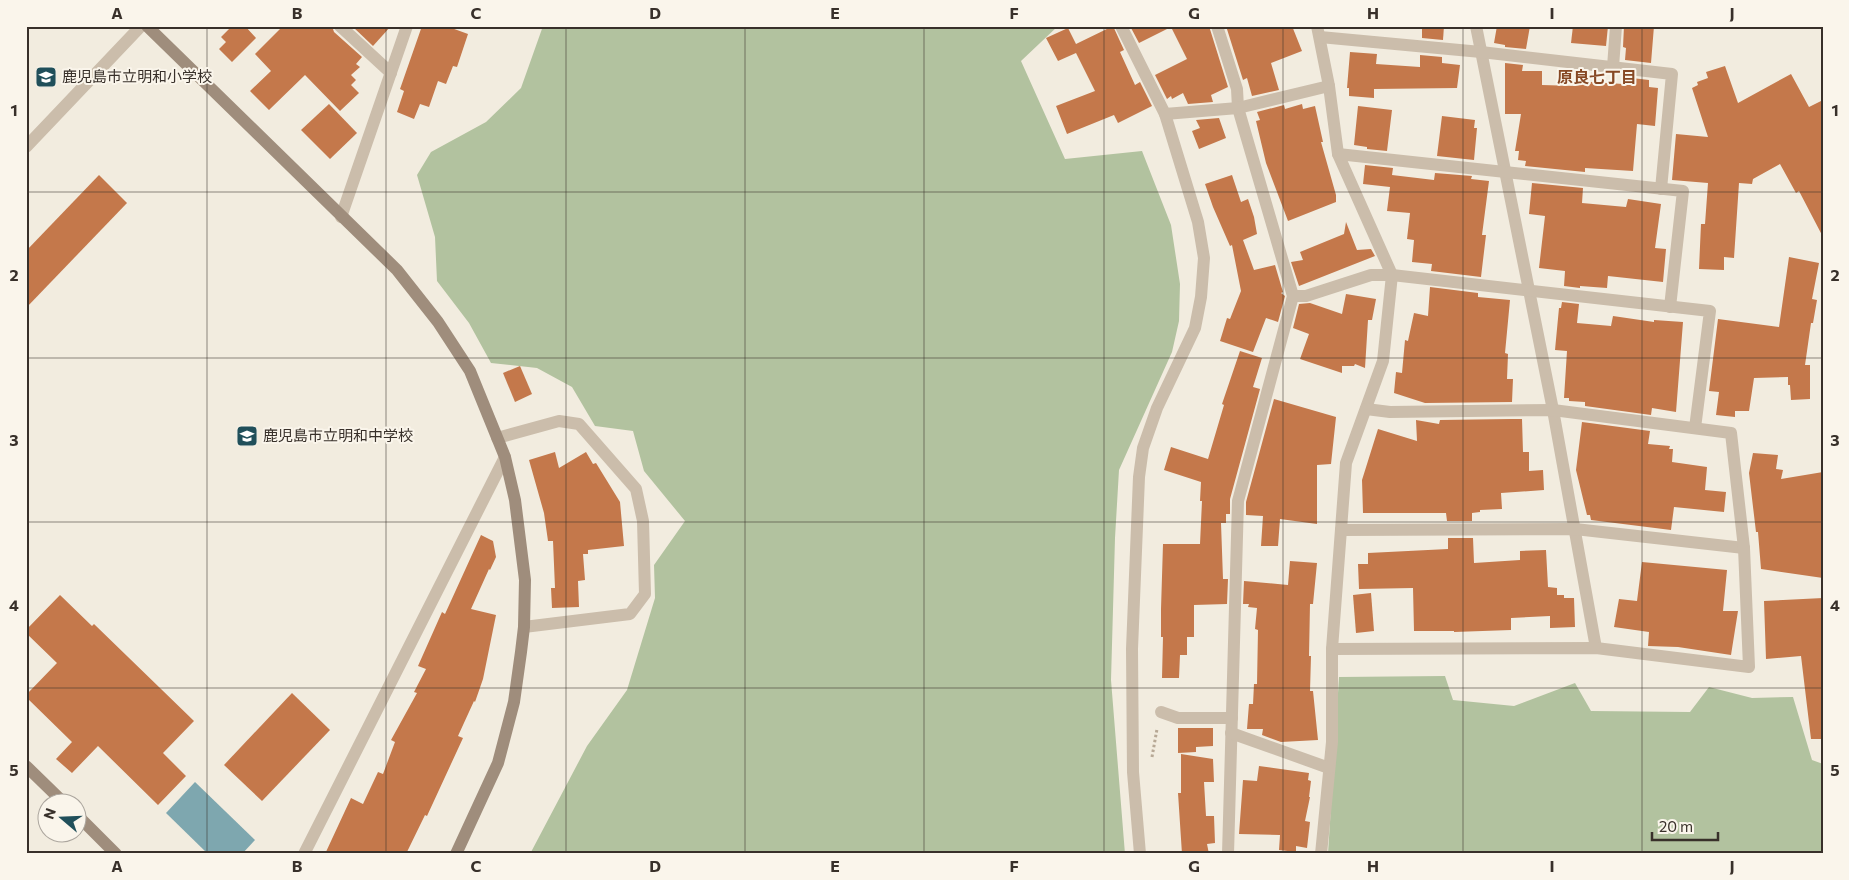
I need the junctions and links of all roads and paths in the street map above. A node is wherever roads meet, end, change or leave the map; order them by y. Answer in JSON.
{"nodes":[{"id":1,"x":141,"y":26,"type":"edge"},
{"id":2,"x":147,"y":26,"type":"edge"},
{"id":3,"x":340,"y":26,"type":"edge"},
{"id":4,"x":406,"y":26,"type":"edge"},
{"id":5,"x":1121,"y":26,"type":"edge"},
{"id":6,"x":1216,"y":26,"type":"edge"},
{"id":7,"x":1476,"y":26,"type":"edge"},
{"id":8,"x":1616,"y":26,"type":"edge"},
{"id":9,"x":1318,"y":32,"type":"edge"},
{"id":10,"x":1481,"y":52,"type":"junction"},
{"id":11,"x":1612,"y":67,"type":"junction"},
{"id":12,"x":391,"y":73,"type":"junction"},
{"id":13,"x":1329,"y":86,"type":"junction"},
{"id":14,"x":1238,"y":108,"type":"junction"},
{"id":15,"x":1165,"y":114,"type":"junction"},
{"id":16,"x":26,"y":147,"type":"edge"},
{"id":17,"x":1338,"y":154,"type":"junction"},
{"id":18,"x":1505,"y":173,"type":"junction"},
{"id":19,"x":1661,"y":189,"type":"junction"},
{"id":20,"x":341,"y":217,"type":"junction"},
{"id":21,"x":1392,"y":275,"type":"junction"},
{"id":22,"x":1528,"y":291,"type":"junction"},
{"id":23,"x":1293,"y":296,"type":"junction"},
{"id":24,"x":1670,"y":307,"type":"junction"},
{"id":25,"x":1366,"y":409,"type":"junction"},
{"id":26,"x":1553,"y":410,"type":"junction"},
{"id":27,"x":1695,"y":428,"type":"junction"},
{"id":28,"x":497,"y":438,"type":"junction"},
{"id":29,"x":505,"y":457,"type":"junction"},
{"id":30,"x":1574,"y":529,"type":"junction"},
{"id":31,"x":1341,"y":530,"type":"junction"},
{"id":32,"x":1744,"y":548,"type":"junction"},
{"id":33,"x":524,"y":627,"type":"junction"},
{"id":34,"x":1596,"y":648,"type":"junction"},
{"id":35,"x":1332,"y":649,"type":"junction"},
{"id":36,"x":1161,"y":712,"type":"dead end"},
{"id":37,"x":1232,"y":718,"type":"junction"},
{"id":38,"x":1231,"y":733,"type":"junction"},
{"id":39,"x":1329,"y":768,"type":"junction"},
{"id":40,"x":29,"y":774,"type":"edge"},
{"id":41,"x":52,"y":792,"type":"edge"},
{"id":42,"x":88,"y":826,"type":"edge"},
{"id":43,"x":116,"y":854,"type":"edge"},
{"id":44,"x":304,"y":854,"type":"edge"},
{"id":45,"x":456,"y":854,"type":"edge"},
{"id":46,"x":1140,"y":854,"type":"edge"},
{"id":47,"x":1228,"y":854,"type":"edge"},
{"id":48,"x":1321,"y":854,"type":"edge"}],
"edges":[{"from":1,"to":16,"type":"street"},
{"from":2,"to":20,"type":"street"},
{"from":3,"to":12,"type":"street"},
{"from":4,"to":12,"type":"street"},
{"from":5,"to":15,"type":"street"},
{"from":6,"to":14,"type":"street"},
{"from":7,"to":10,"type":"street"},
{"from":8,"to":11,"type":"street"},
{"from":9,"to":10,"type":"street"},
{"from":9,"to":13,"type":"street"},
{"from":10,"to":11,"type":"street"},
{"from":10,"to":18,"type":"street"},
{"from":11,"to":19,"type":"street"},
{"from":12,"to":20,"type":"street"},
{"from":13,"to":14,"type":"street"},
{"from":13,"to":17,"type":"street"},
{"from":14,"to":15,"type":"street"},
{"from":14,"to":23,"type":"street"},
{"from":15,"to":46,"type":"street"},
{"from":17,"to":18,"type":"street"},
{"from":17,"to":21,"type":"street"},
{"from":18,"to":19,"type":"street"},
{"from":18,"to":22,"type":"street"},
{"from":19,"to":24,"type":"street"},
{"from":20,"to":28,"type":"street"},
{"from":21,"to":22,"type":"street"},
{"from":21,"to":23,"type":"street"},
{"from":21,"to":25,"type":"street"},
{"from":22,"to":24,"type":"street"},
{"from":22,"to":26,"type":"street"},
{"from":23,"to":37,"type":"street"},
{"from":24,"to":27,"type":"street"},
{"from":25,"to":26,"type":"street"},
{"from":25,"to":31,"type":"street"},
{"from":26,"to":27,"type":"street"},
{"from":26,"to":30,"type":"street"},
{"from":27,"to":32,"type":"street"},
{"from":28,"to":29,"type":"street"},
{"from":28,"to":33,"type":"street"},
{"from":29,"to":33,"type":"street"},
{"from":29,"to":44,"type":"street"},
{"from":30,"to":31,"type":"street"},
{"from":30,"to":32,"type":"street"},
{"from":30,"to":34,"type":"street"},
{"from":31,"to":35,"type":"street"},
{"from":32,"to":34,"type":"street"},
{"from":33,"to":45,"type":"street"},
{"from":34,"to":35,"type":"street"},
{"from":35,"to":39,"type":"street"},
{"from":36,"to":37,"type":"street"},
{"from":37,"to":38,"type":"street"},
{"from":38,"to":39,"type":"street"},
{"from":38,"to":47,"type":"street"},
{"from":39,"to":48,"type":"street"},
{"from":40,"to":41,"type":"street"},
{"from":42,"to":43,"type":"street"}]}
